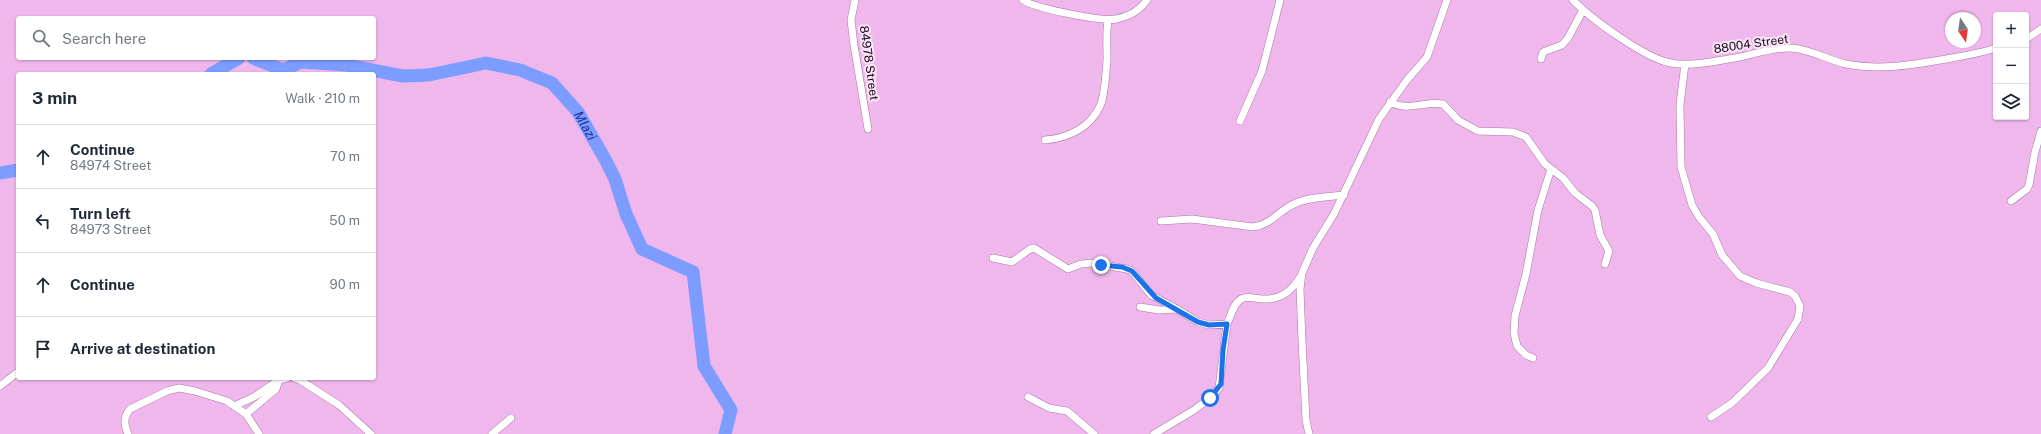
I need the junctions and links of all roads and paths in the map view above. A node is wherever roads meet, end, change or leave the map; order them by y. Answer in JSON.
{"nodes":[{"id":1,"x":855,"y":0,"type":"edge"},
{"id":2,"x":1022,"y":0,"type":"edge"},
{"id":3,"x":1147,"y":0,"type":"edge"},
{"id":4,"x":1280,"y":0,"type":"edge"},
{"id":5,"x":1447,"y":0,"type":"edge"},
{"id":6,"x":1573,"y":0,"type":"edge"},
{"id":7,"x":1583,"y":10,"type":"junction"},
{"id":8,"x":1108,"y":20,"type":"junction"},
{"id":9,"x":2041,"y":29,"type":"edge"},
{"id":10,"x":2029,"y":37,"type":"edge"},
{"id":11,"x":1993,"y":49,"type":"edge"},
{"id":12,"x":1541,"y":59,"type":"dead end"},
{"id":13,"x":1685,"y":64,"type":"junction"},
{"id":14,"x":1390,"y":102,"type":"junction"},
{"id":15,"x":1240,"y":121,"type":"dead end"},
{"id":16,"x":868,"y":129,"type":"dead end"},
{"id":17,"x":2041,"y":131,"type":"edge"},
{"id":18,"x":1045,"y":140,"type":"dead end"},
{"id":19,"x":1551,"y":169,"type":"junction"},
{"id":20,"x":1344,"y":195,"type":"junction"},
{"id":21,"x":2011,"y":201,"type":"dead end"},
{"id":22,"x":1161,"y":221,"type":"dead end"},
{"id":23,"x":993,"y":258,"type":"dead end"},
{"id":24,"x":1605,"y":264,"type":"dead end"},
{"id":25,"x":1302,"y":273,"type":"junction"},
{"id":26,"x":1140,"y":307,"type":"dead end"},
{"id":27,"x":1177,"y":309,"type":"junction"},
{"id":28,"x":1227,"y":324,"type":"junction"},
{"id":29,"x":1533,"y":358,"type":"dead end"},
{"id":30,"x":16,"y":374,"type":"edge"},
{"id":31,"x":279,"y":380,"type":"joint"},
{"id":32,"x":300,"y":380,"type":"edge"},
{"id":33,"x":0,"y":386,"type":"edge"},
{"id":34,"x":1028,"y":397,"type":"dead end"},
{"id":35,"x":234,"y":406,"type":"junction"},
{"id":36,"x":246,"y":414,"type":"junction"},
{"id":37,"x":1711,"y":417,"type":"dead end"},
{"id":38,"x":511,"y":418,"type":"dead end"},
{"id":39,"x":128,"y":434,"type":"edge"},
{"id":40,"x":259,"y":434,"type":"edge"},
{"id":41,"x":371,"y":434,"type":"edge"},
{"id":42,"x":492,"y":434,"type":"edge"},
{"id":43,"x":1094,"y":434,"type":"edge"},
{"id":44,"x":1154,"y":434,"type":"edge"},
{"id":45,"x":1309,"y":434,"type":"edge"}],
"edges":[{"from":1,"to":16,"type":"street","name":"84978 Street"},
{"from":2,"to":8,"type":"street"},
{"from":3,"to":8,"type":"street"},
{"from":4,"to":15,"type":"street"},
{"from":5,"to":14,"type":"street"},
{"from":6,"to":7,"type":"street","name":"88004 Street"},
{"from":7,"to":12,"type":"street"},
{"from":7,"to":13,"type":"street","name":"88004 Street"},
{"from":8,"to":18,"type":"street"},
{"from":9,"to":10,"type":"street"},
{"from":11,"to":13,"type":"street","name":"88004 Street"},
{"from":13,"to":37,"type":"street"},
{"from":14,"to":19,"type":"street"},
{"from":14,"to":20,"type":"street"},
{"from":17,"to":21,"type":"street"},
{"from":19,"to":24,"type":"street"},
{"from":19,"to":29,"type":"street"},
{"from":20,"to":22,"type":"street"},
{"from":20,"to":25,"type":"street"},
{"from":23,"to":27,"type":"street"},
{"from":25,"to":28,"type":"street"},
{"from":25,"to":45,"type":"street"},
{"from":26,"to":27,"type":"street"},
{"from":27,"to":28,"type":"street"},
{"from":28,"to":44,"type":"street"},
{"from":30,"to":33,"type":"street"},
{"from":31,"to":35,"type":"street"},
{"from":31,"to":36,"type":"street"},
{"from":32,"to":41,"type":"street"},
{"from":34,"to":43,"type":"street"},
{"from":35,"to":36,"type":"street"},
{"from":35,"to":39,"type":"street"},
{"from":36,"to":40,"type":"street"},
{"from":38,"to":42,"type":"street"}]}
